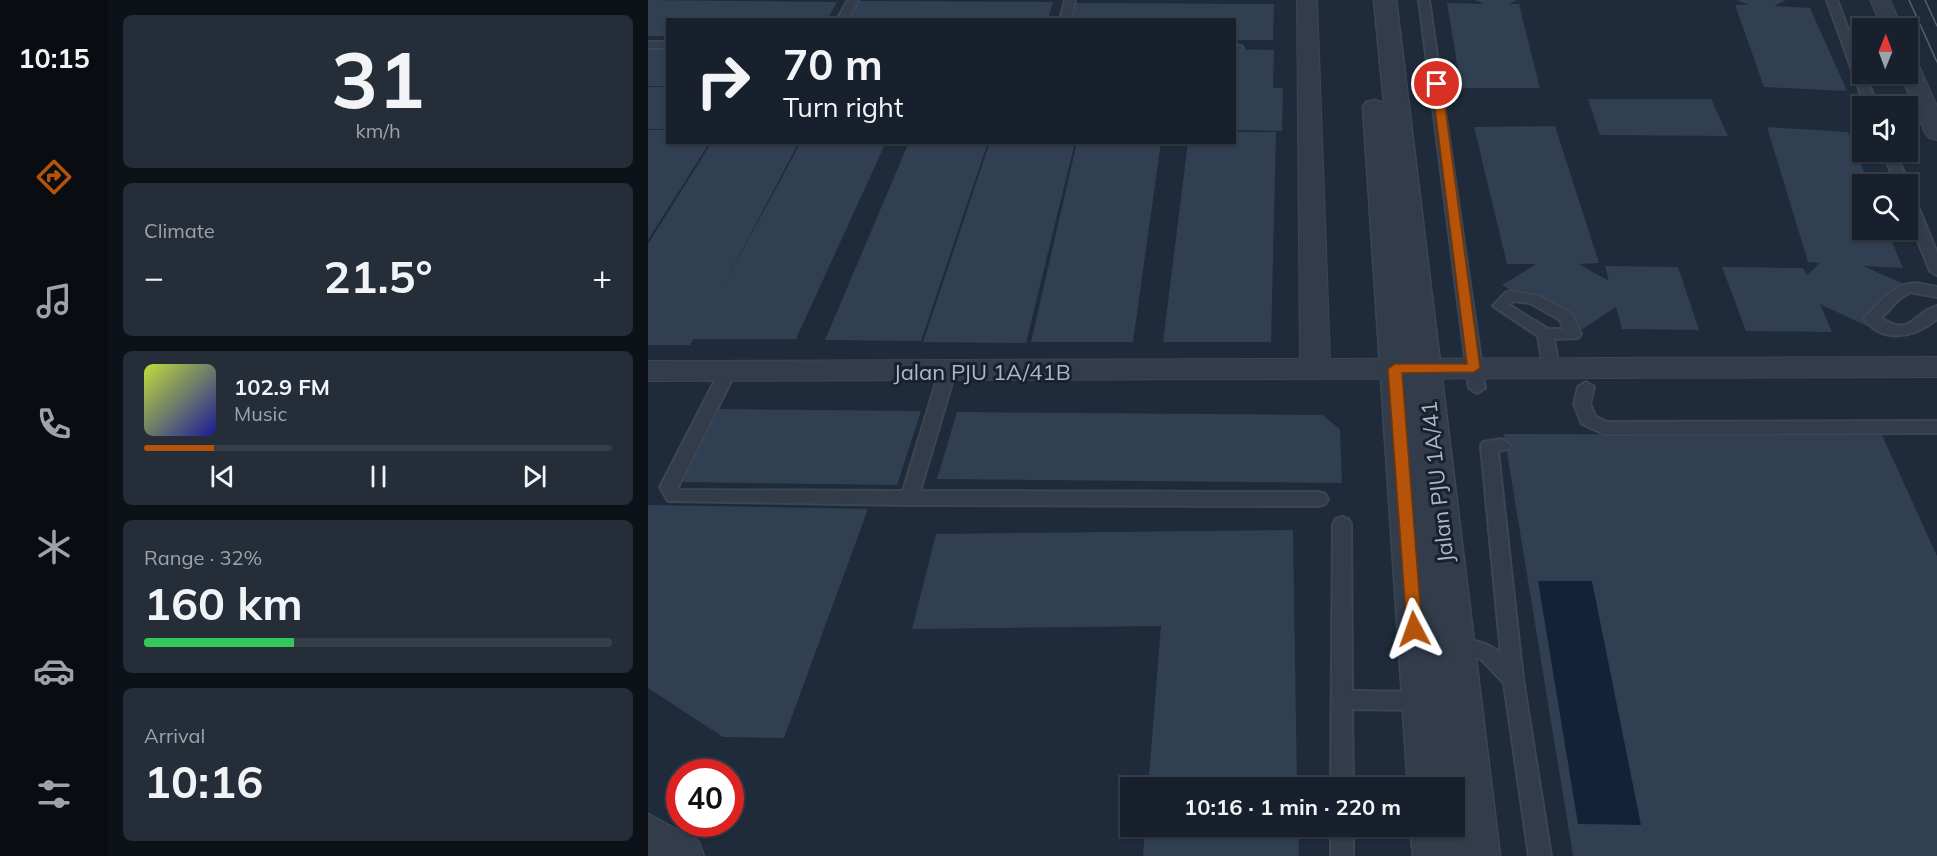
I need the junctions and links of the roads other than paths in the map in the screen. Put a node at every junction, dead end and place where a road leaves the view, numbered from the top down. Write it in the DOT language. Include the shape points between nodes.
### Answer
graph roads {
  1 [pos="853,0"];
  2 [pos="1070,0"];
  3 [pos="1306,0"];
  4 [pos="1367,0"];
  5 [pos="1385,0"];
  6 [pos="1424,0"];
  7 [pos="1832,0"];
  8 [pos="1880,0"];
  9 [pos="843,18"];
  10 [pos="1066,18"];
  11 [pos="1888,18"];
  12 [pos="648,45"];
  13 [pos="666,45"];
  14 [pos="1916,84"];
  15 [pos="1867,96"];
  16 [pos="1937,133"];
  17 [pos="1918,224"];
  18 [pos="1937,271"];
  19 [pos="1937,292"];
  20 [pos="1937,311"];
  21 [pos="1545,334"];
  22 [pos="1551,367"];
  23 [pos="1937,367"];
  24 [pos="1315,369"];
  25 [pos="648,371"];
  26 [pos="728,371"];
  27 [pos="947,373"];
  28 [pos="1411,378"];
  29 [pos="1475,378"];
  30 [pos="1586,387"];
  31 [pos="1937,387"];
  32 [pos="1937,427"];
  33 [pos="1502,446"];
  34 [pos="909,498"];
  35 [pos="1319,499"];
  36 [pos="1342,524"];
  37 [pos="1455,647"];
  38 [pos="1513,678"];
  39 [pos="1342,700"];
  40 [pos="1420,701"];
  41 [pos="1342,777"];
  42 [pos="1428,777"];
  43 [pos="648,835"];
  44 [pos="1342,837"];
  45 [pos="1433,837"];
  46 [pos="648,843"];
  47 [pos="664,856"];
  48 [pos="682,856"];
  49 [pos="1342,856"];
  50 [pos="1435,856"];
  51 [pos="1478,856"];
  52 [pos="1540,856"];
  1 -- 9 [label="lane"];
  2 -- 10 [label="lane"];
  3 -- 24 [label="street"];
  4 -- 28 [label="street, Jalan PJU 1A/41"];
  5 -- 28 [label="street, Jalan PJU 1A/41"];
  6 -- 29 [label="lane"];
  7 -- 15 [label="lane"];
  8 -- 11 [label="street"];
  12 -- 13 [label="lane"];
  14 -- 16 [label="street"];
  17 -- 18 [label="lane"];
  19 -- 20 [label="lane" via="1918,285 1905,288 1872,318 1897,333 1908,333"];
  21 -- 22 [label="lane"];
  22 -- 23 [label="street"];
  22 -- 29 [label="street"];
  24 -- 27 [label="street, Jalan PJU 1A/41B"];
  24 -- 28 [label="street, Jalan PJU 1A/41B"];
  25 -- 26 [label="street, Jalan PJU 1A/41B"];
  26 -- 27 [label="street, Jalan PJU 1A/41B"];
  26 -- 34 [label="lane" via="669,487 674,496"];
  27 -- 34 [label="lane"];
  28 -- 29 [label="street, Jalan PJU 1A/41B"];
  28 -- 37 [label="street, Jalan PJU 1A/41"];
  28 -- 40 [label="street, Jalan PJU 1A/41"];
  29 -- 30 [label="street"];
  30 -- 31 [label="street"];
  30 -- 32 [label="lane" via="1582,404 1588,420 1604,428"];
  33 -- 38 [label="lane" via="1490,446"];
  34 -- 35 [label="lane"];
  36 -- 39 [label="lane"];
  37 -- 38 [label="lane" via="1486,652"];
  37 -- 51 [label="street, Jalan PJU 1A/41"];
  38 -- 52 [label="lane"];
  39 -- 40 [label="lane"];
  39 -- 41 [label="lane"];
  40 -- 42 [label="street, Jalan PJU 1A/41"];
  43 -- 48 [label="street"];
  44 -- 49 [label="lane"];
  45 -- 50 [label="street"];
  46 -- 47 [label="street"];
}
